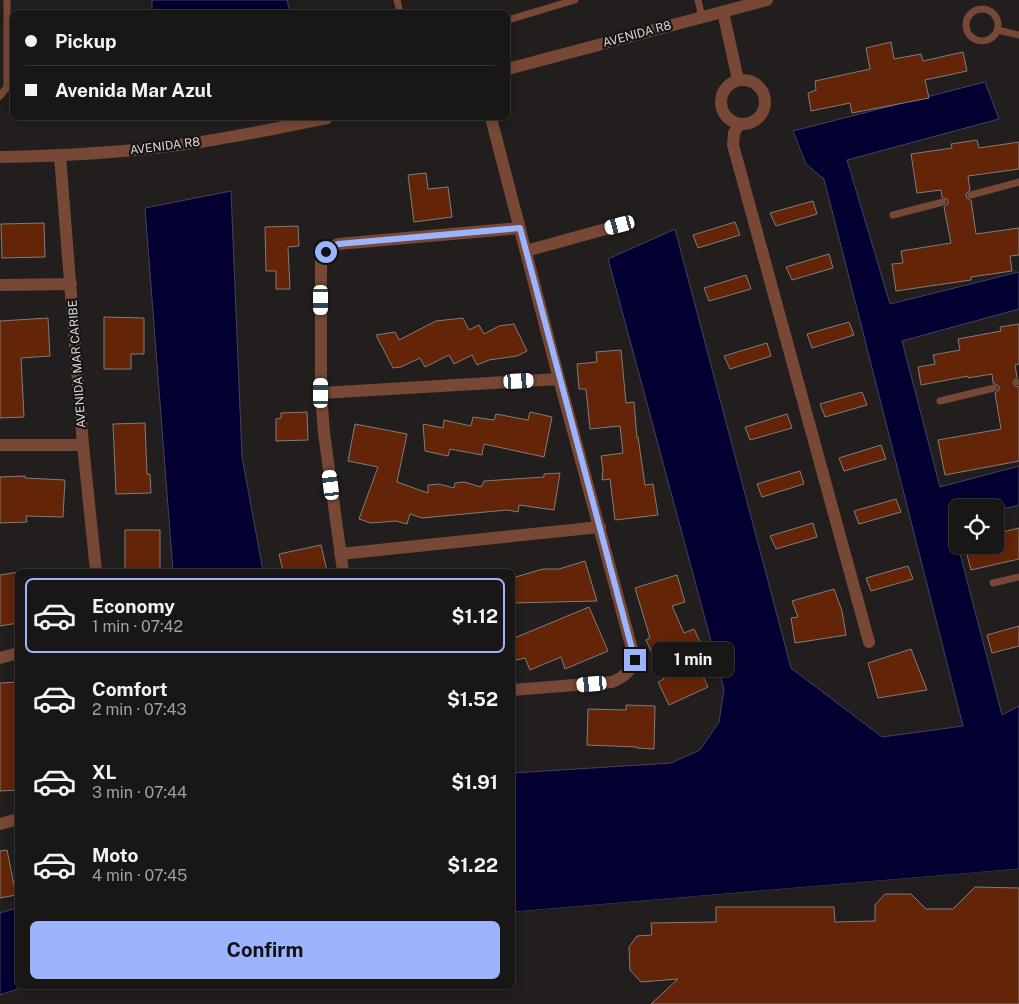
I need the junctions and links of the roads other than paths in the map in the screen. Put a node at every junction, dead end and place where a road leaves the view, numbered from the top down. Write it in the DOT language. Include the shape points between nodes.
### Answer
graph roads {
  1 [pos="7,0"];
  2 [pos="576,0"];
  3 [pos="698,0"];
  4 [pos="767,0"];
  5 [pos="975,0"];
  6 [pos="977,9"];
  7 [pos="723,12"];
  8 [pos="702,17"];
  9 [pos="510,19"];
  10 [pos="997,30"];
  11 [pos="4,36"];
  12 [pos="1019,36"];
  13 [pos="510,67"];
  14 [pos="738,80"];
  15 [pos="0,96"];
  16 [pos="318,120"];
  17 [pos="492,120"];
  18 [pos="739,124"];
  19 [pos="60,156"];
  20 [pos="0,157"];
  21 [pos="1019,182"];
  22 [pos="971,195"];
  23 [pos="943,202"];
  24 [pos="893,215"];
  25 [pos="620,225"];
  26 [pos="520,228"];
  27 [pos="526,251"];
  28 [pos="71,284"];
  29 [pos="0,285"];
  30 [pos="559,379"];
  31 [pos="994,388"];
  32 [pos="321,393"];
  33 [pos="940,401"];
  34 [pos="0,445"];
  35 [pos="83,445"];
  36 [pos="600,527"];
  37 [pos="340,554"];
  38 [pos="96,569"];
  39 [pos="343,569"];
  40 [pos="1019,576"];
  41 [pos="993,583"];
  42 [pos="869,642"];
  43 [pos="15,654"];
  44 [pos="0,658"];
  45 [pos="515,690"];
  46 [pos="15,819"];
  47 [pos="0,824"];
  1 -- 11 [label="lane"];
  2 -- 9 [label="lane"];
  3 -- 8 [label="lane"];
  4 -- 7 [label="street, AVENIDA R8"];
  5 -- 6 [label="lane"];
  6 -- 10 [label="lane" via="990,11 995,16"];
  6 -- 10 [label="lane" via="969,14 965,23 967,32 974,39 983,41"];
  7 -- 8 [label="street, AVENIDA R8"];
  7 -- 14 [label="street"];
  8 -- 13 [label="street, AVENIDA R8"];
  10 -- 12 [label="lane"];
  11 -- 15 [label="lane" via="7,87"];
  14 -- 18 [label="street" via="722,92 720,102 729,120"];
  14 -- 18 [label="street" via="750,80 760,86 765,96 765,107 760,117 750,123"];
  16 -- 19 [label="street, AVENIDA R8" via="179,145"];
  17 -- 26 [label="street"];
  18 -- 42 [label="street" via="733,146"];
  19 -- 20 [label="street, AVENIDA R8"];
  19 -- 28 [label="street, AVENIDA MAR CARIBE"];
  21 -- 22 [label="lane"];
  23 -- 24 [label="lane"];
  25 -- 27 [label="street"];
  26 -- 27 [label="street"];
  26 -- 32 [label="street" via="331,247 321,262"];
  27 -- 30 [label="street"];
  28 -- 29 [label="street"];
  28 -- 35 [label="street, AVENIDA MAR CARIBE"];
  30 -- 32 [label="street"];
  30 -- 36 [label="street"];
  31 -- 33 [label="lane"];
  32 -- 37 [label="street"];
  34 -- 35 [label="street"];
  35 -- 38 [label="street, AVENIDA MAR CARIBE"];
  36 -- 37 [label="street"];
  36 -- 45 [label="street" via="635,660 631,670 612,682"];
  37 -- 39 [label="street"];
  40 -- 41 [label="lane"];
  43 -- 44 [label="street"];
  46 -- 47 [label="street"];
}
